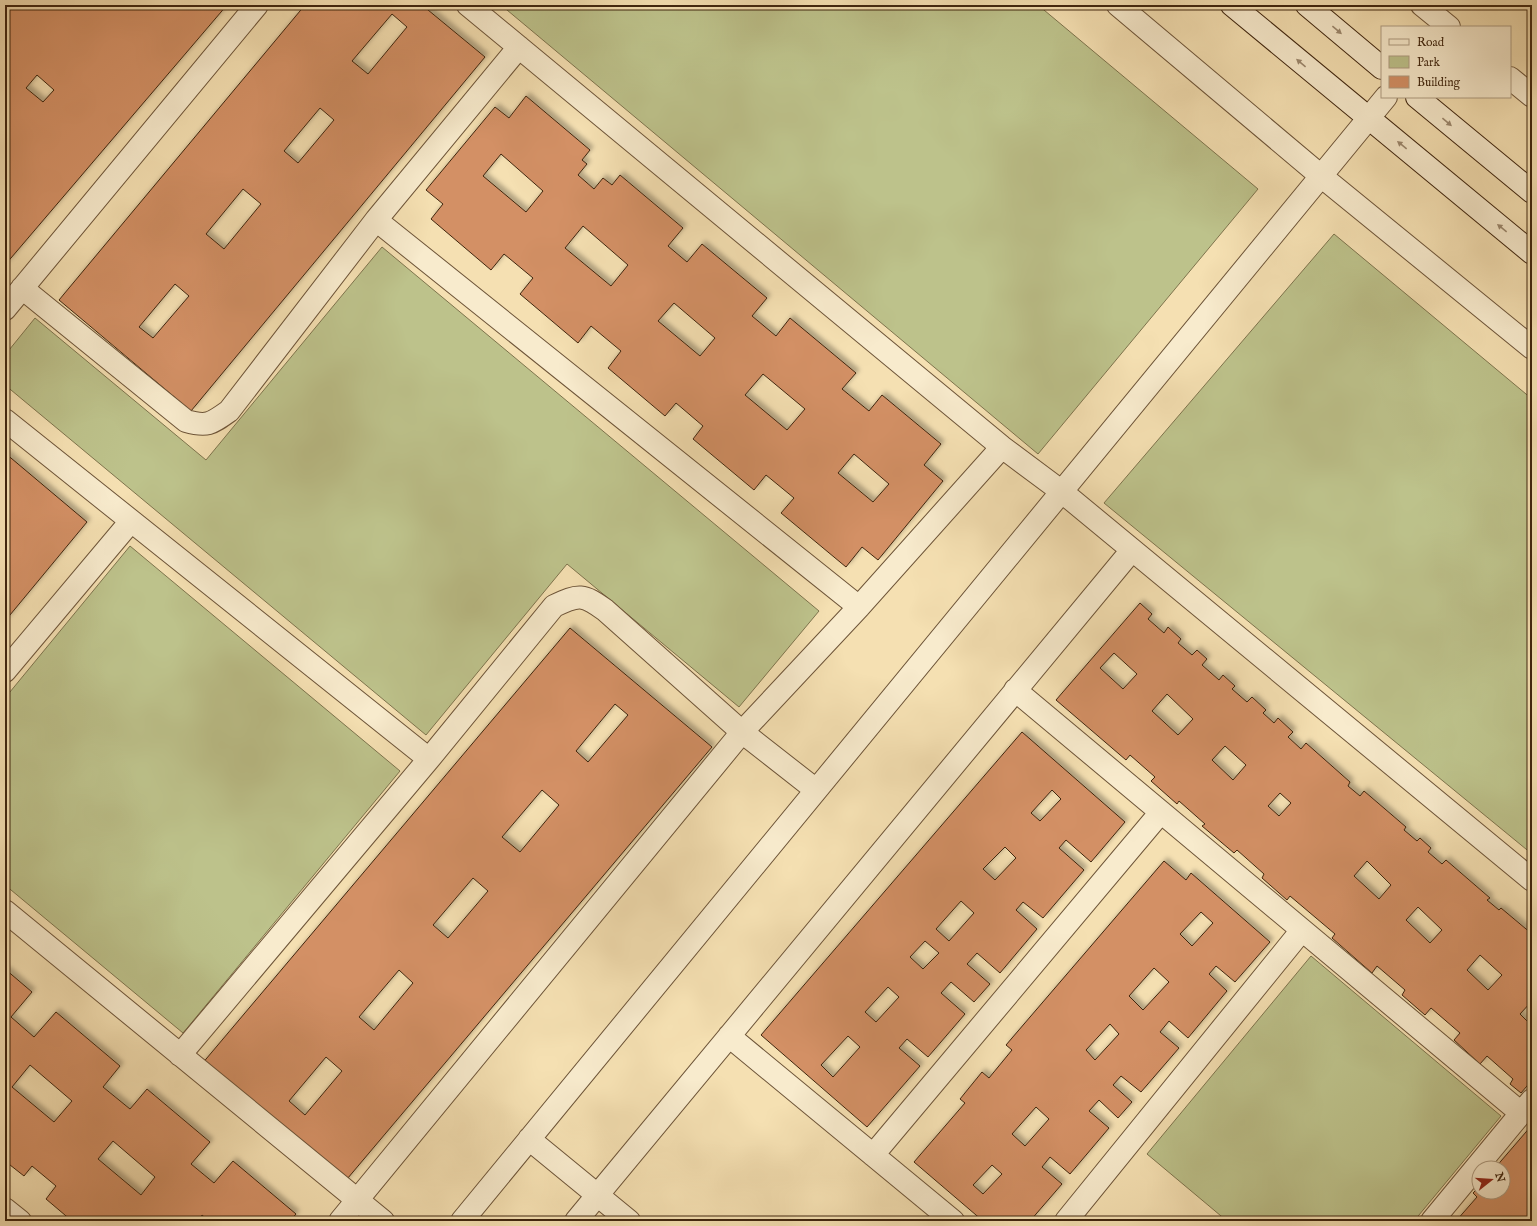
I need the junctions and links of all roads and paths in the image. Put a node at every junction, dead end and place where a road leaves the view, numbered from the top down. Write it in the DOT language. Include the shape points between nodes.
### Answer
graph roads {
  1 [pos="257,5"];
  2 [pos="468,5"];
  3 [pos="1118,5"];
  4 [pos="1232,5"];
  5 [pos="1307,5"];
  6 [pos="1422,5"];
  7 [pos="1448,26"];
  8 [pos="519,47"];
  9 [pos="1381,67"];
  10 [pos="1511,79"];
  11 [pos="1532,96"];
  12 [pos="1385,98"];
  13 [pos="1418,98"];
  14 [pos="1369,118"];
  15 [pos="1321,176"];
  16 [pos="1532,192"];
  17 [pos="376,220"];
  18 [pos="1532,253"];
  19 [pos="22,288"];
  20 [pos="5,309"];
  21 [pos="1532,348"];
  22 [pos="5,420"];
  23 [pos="1002,447"];
  24 [pos="1062,492"];
  25 [pos="132,521"];
  26 [pos="1132,550"];
  27 [pos="859,606"];
  28 [pos="5,671"];
  29 [pos="1015,690"];
  30 [pos="742,732"];
  31 [pos="429,759"];
  32 [pos="816,790"];
  33 [pos="1161,812"];
  34 [pos="1532,880"];
  35 [pos="5,911"];
  36 [pos="1302,930"];
  37 [pos="729,1036"];
  38 [pos="180,1055"];
  39 [pos="1527,1107"];
  40 [pos="529,1139"];
  41 [pos="873,1155"];
  42 [pos="597,1195"];
  43 [pos="356,1199"];
  44 [pos="5,1209"];
  45 [pos="20,1221"];
  46 [pos="340,1221"];
  47 [pos="383,1221"];
  48 [pos="462,1221"];
  49 [pos="576,1221"];
  50 [pos="629,1221"];
  51 [pos="953,1221"];
  52 [pos="1066,1221"];
  53 [pos="1432,1221"];
  1 -- 19 [label="street"];
  2 -- 8 [label="street"];
  3 -- 15 [label="street"];
  14 -- 4 [label="street, one-way"];
  5 -- 9 [label="street, one-way"];
  6 -- 7 [label="street"];
  8 -- 17 [label="street"];
  8 -- 23 [label="street"];
  10 -- 11 [label="street"];
  12 -- 14 [label="street"];
  13 -- 16 [label="street, one-way"];
  14 -- 15 [label="street"];
  18 -- 14 [label="street, one-way"];
  15 -- 21 [label="street"];
  15 -- 24 [label="street"];
  17 -- 19 [label="street" via="229,411 213,423 201,425 186,421"];
  17 -- 27 [label="street"];
  19 -- 20 [label="street"];
  22 -- 25 [label="street"];
  23 -- 24 [label="street"];
  23 -- 27 [label="street"];
  24 -- 26 [label="street"];
  24 -- 32 [label="street"];
  25 -- 28 [label="street"];
  25 -- 31 [label="street"];
  26 -- 29 [label="street"];
  26 -- 34 [label="street"];
  27 -- 30 [label="street"];
  29 -- 33 [label="street"];
  29 -- 37 [label="street"];
  30 -- 31 [label="street" via="605,610 588,598 572,597 554,606"];
  30 -- 32 [label="street"];
  30 -- 43 [label="street"];
  31 -- 38 [label="street"];
  32 -- 40 [label="street"];
  33 -- 36 [label="street"];
  33 -- 41 [label="street"];
  35 -- 38 [label="street"];
  36 -- 39 [label="street"];
  36 -- 52 [label="street"];
  37 -- 41 [label="street"];
  37 -- 42 [label="street"];
  38 -- 43 [label="street"];
  39 -- 53 [label="street"];
  40 -- 42 [label="street"];
  40 -- 48 [label="street"];
  41 -- 51 [label="street"];
  42 -- 49 [label="street"];
  42 -- 50 [label="street"];
  43 -- 46 [label="street"];
  43 -- 47 [label="street"];
  44 -- 45 [label="street"];
}
